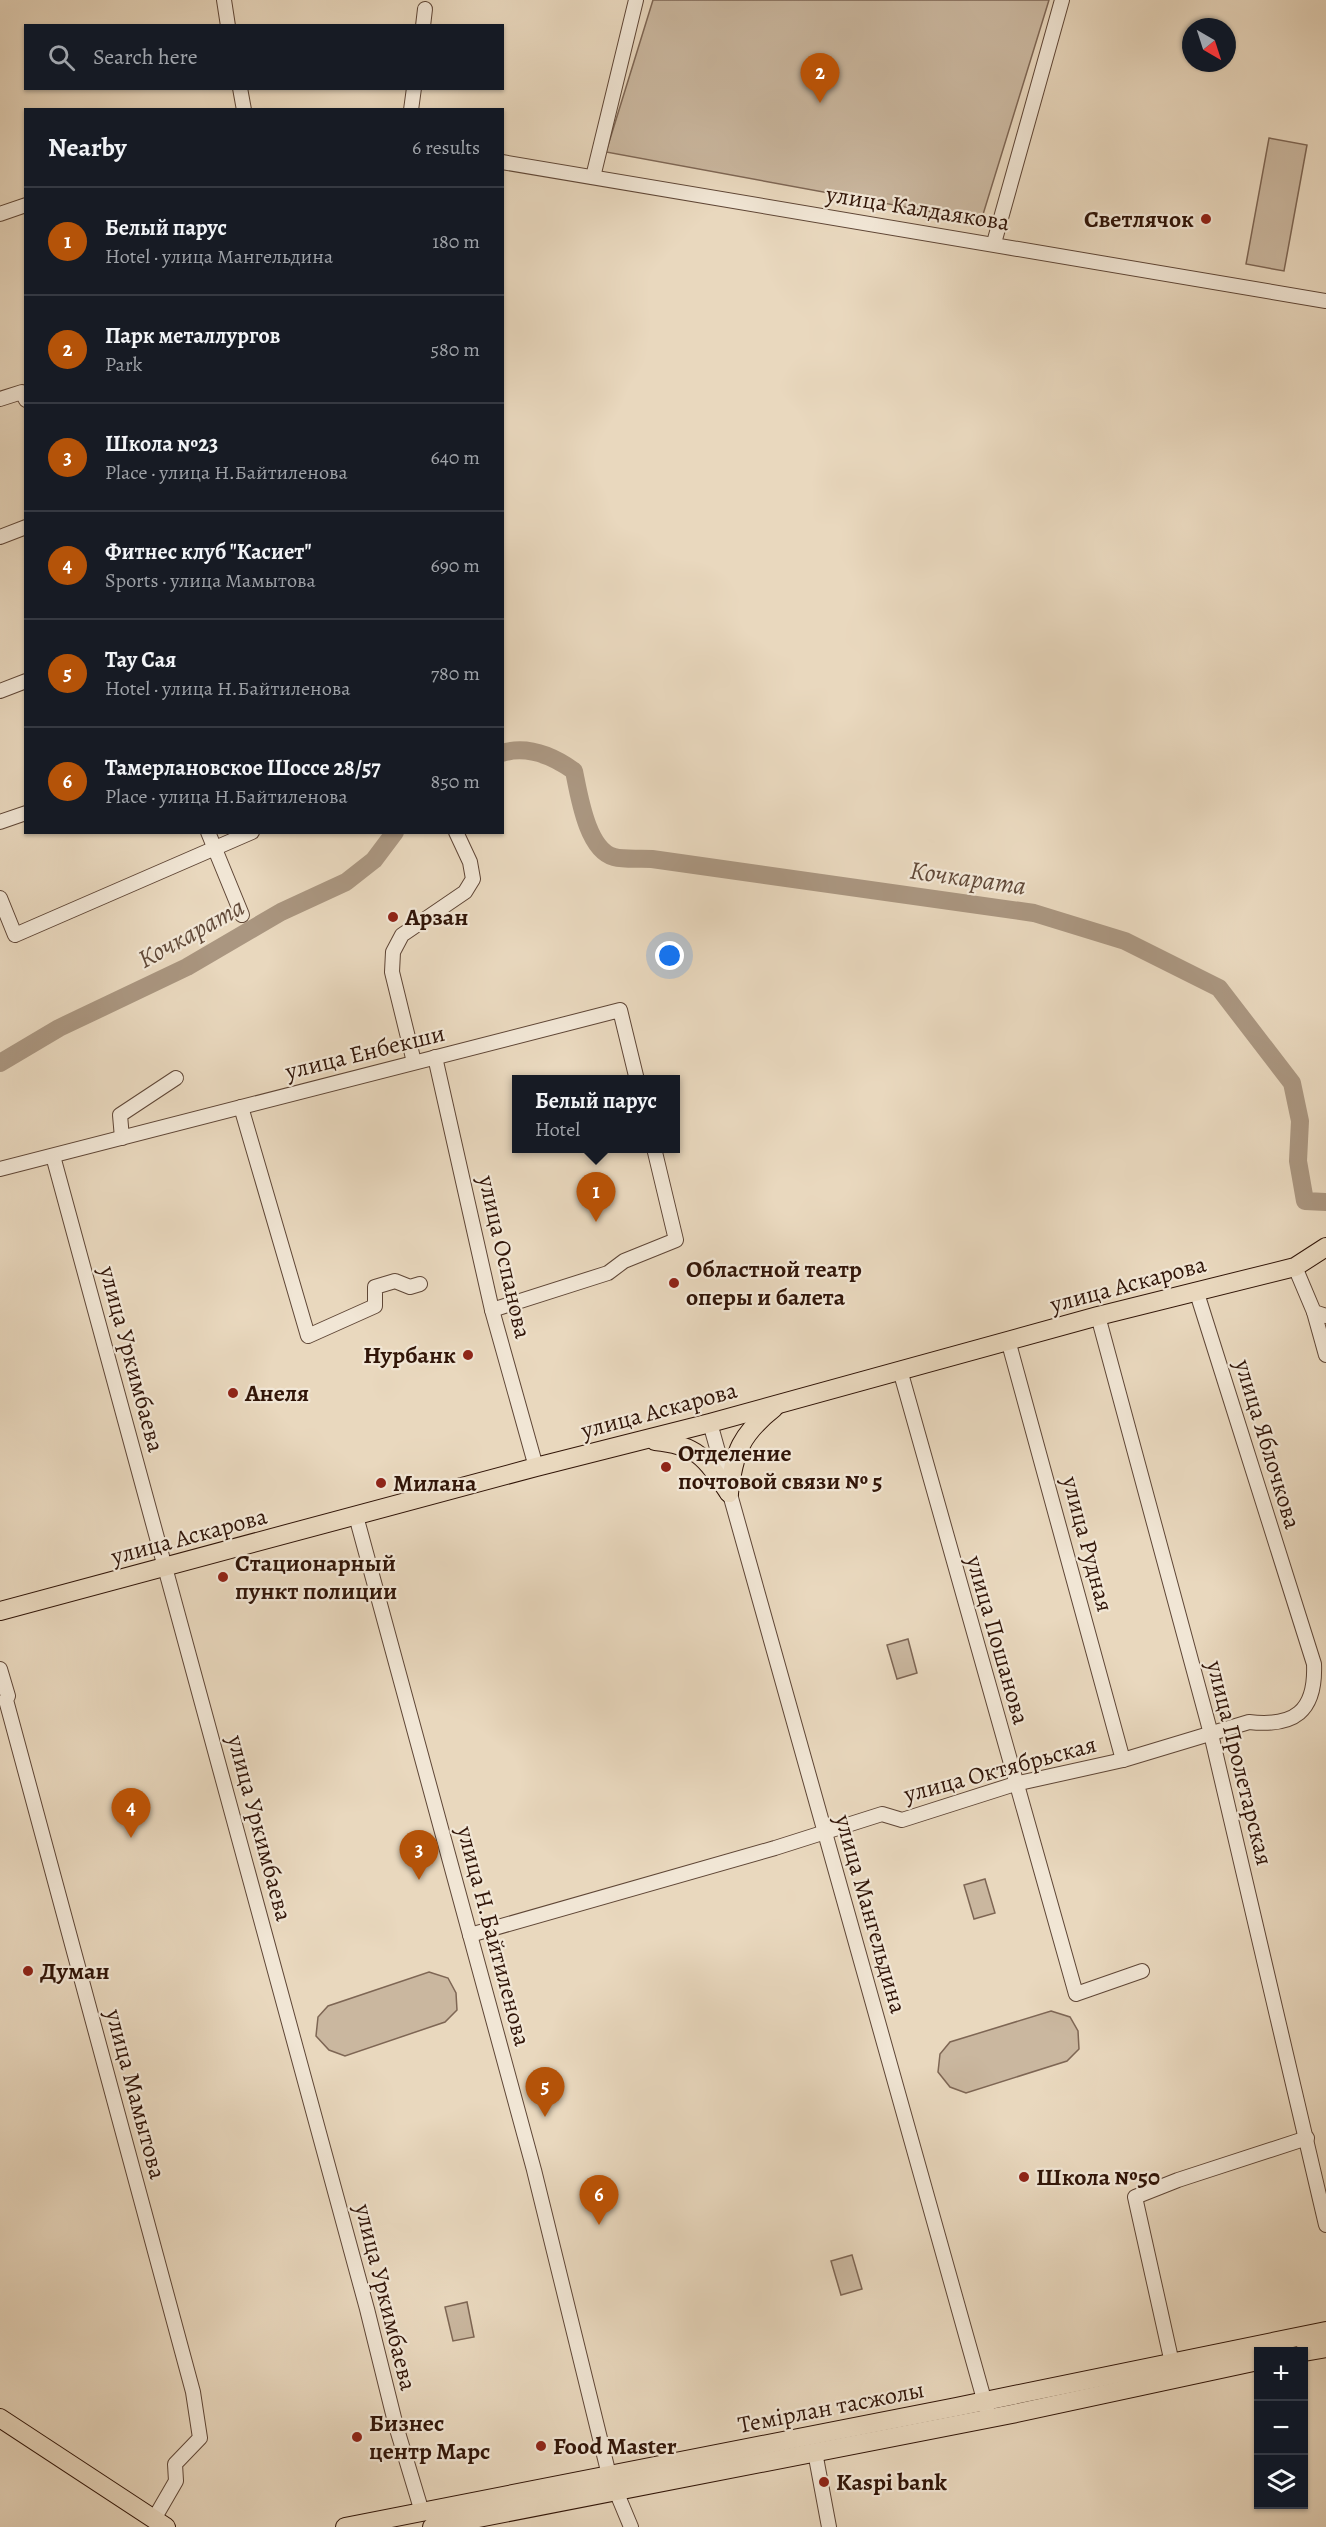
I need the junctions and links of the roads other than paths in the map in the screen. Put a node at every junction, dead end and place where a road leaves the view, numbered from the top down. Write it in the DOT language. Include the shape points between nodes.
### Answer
graph roads {
  1 [pos="224,0"];
  2 [pos="636,0"];
  3 [pos="1062,0"];
  4 [pos="425,9"];
  5 [pos="228,24"];
  6 [pos="423,24"];
  7 [pos="240,90"];
  8 [pos="414,90"];
  9 [pos="244,108"];
  10 [pos="411,108"];
  11 [pos="504,162"];
  12 [pos="593,177"];
  13 [pos="24,206"];
  14 [pos="0,214"];
  15 [pos="994,243"];
  16 [pos="1326,301"];
  17 [pos="24,396"];
  18 [pos="0,399"];
  19 [pos="24,527"];
  20 [pos="0,537"];
  21 [pos="24,682"];
  22 [pos="0,691"];
  23 [pos="24,814"];
  24 [pos="0,822"];
  25 [pos="209,834"];
  26 [pos="247,834"];
  27 [pos="457,834"];
  28 [pos="214,848"];
  29 [pos="0,898"];
  30 [pos="242,915"];
  31 [pos="435,1057"];
  32 [pos="414,1062"];
  33 [pos="636,1075"];
  34 [pos="176,1078"];
  35 [pos="241,1107"];
  36 [pos="122,1138"];
  37 [pos="655,1153"];
  38 [pos="53,1156"];
  39 [pos="0,1169"];
  40 [pos="1326,1247"];
  41 [pos="1295,1267"];
  42 [pos="420,1284"];
  43 [pos="1196,1290"];
  44 [pos="492,1310"];
  45 [pos="1320,1314"];
  46 [pos="1098,1316"];
  47 [pos="1008,1340"];
  48 [pos="1326,1354"];
  49 [pos="900,1370"];
  50 [pos="780,1403"];
  51 [pos="710,1423"];
  52 [pos="644,1440"];
  53 [pos="536,1467"];
  54 [pos="729,1493"];
  55 [pos="356,1516"];
  56 [pos="165,1567"];
  57 [pos="0,1611"];
  58 [pos="0,1669"];
  59 [pos="1299,1713"];
  60 [pos="1211,1734"];
  61 [pos="1123,1760"];
  62 [pos="1015,1785"];
  63 [pos="825,1831"];
  64 [pos="470,1935"];
  65 [pos="1142,1971"];
  66 [pos="1307,2138"];
  67 [pos="1326,2225"];
  68 [pos="1326,2331"];
  69 [pos="1326,2348"];
  70 [pos="1308,2351"];
  71 [pos="1254,2362"];
  72 [pos="1172,2363"];
  73 [pos="987,2409"];
  74 [pos="0,2418"];
  75 [pos="815,2452"];
  76 [pos="612,2483"];
  77 [pos="160,2523"];
  78 [pos="432,2523"];
  79 [pos="345,2527"];
  80 [pos="631,2527"];
  81 [pos="830,2527"];
  1 -- 5 [label="street"];
  2 -- 12 [label="street"];
  3 -- 15 [label="street"];
  4 -- 6 [label="street"];
  7 -- 9 [label="street"];
  8 -- 10 [label="street"];
  11 -- 12 [label="street, улица Калдаякова"];
  12 -- 15 [label="street, улица Калдаякова"];
  13 -- 14 [label="street"];
  15 -- 16 [label="street, улица Калдаякова"];
  17 -- 18 [label="street"];
  19 -- 20 [label="street"];
  21 -- 22 [label="street"];
  23 -- 24 [label="street"];
  25 -- 28 [label="street"];
  26 -- 28 [label="street"];
  27 -- 32 [label="street" via="473,879 465,892 402,935 393,952 392,972"];
  28 -- 29 [label="street" via="15,935"];
  28 -- 30 [label="street"];
  31 -- 32 [label="street, улица Енбекши"];
  31 -- 33 [label="street, улица Енбекши" via="620,1010"];
  31 -- 44 [label="street, улица Оспанова"];
  32 -- 35 [label="street, улица Енбекши"];
  34 -- 36 [label="street" via="120,1115"];
  35 -- 36 [label="street, улица Енбекши"];
  35 -- 42 [label="street" via="308,1336 375,1306 375,1287 395,1281 410,1287"];
  36 -- 38 [label="street, улица Енбекши"];
  37 -- 44 [label="street" via="676,1240 624,1261 608,1273"];
  38 -- 39 [label="street, улица Енбекши"];
  38 -- 56 [label="street, улица Уркимбаева"];
  40 -- 41 [label="main road, улица Аскарова"];
  41 -- 43 [label="main road, улица Аскарова"];
  41 -- 45 [label="street"];
  43 -- 46 [label="main road, улица Аскарова"];
  43 -- 59 [label="street, улица Яблочкова" via="1314,1664 1314,1682"];
  44 -- 53 [label="street, улица Оспанова"];
  45 -- 48 [label="street"];
  46 -- 47 [label="main road, улица Аскарова"];
  46 -- 60 [label="street, улица Пролетарская"];
  47 -- 49 [label="main road, улица Аскарова"];
  47 -- 61 [label="street, улица Рудная"];
  49 -- 50 [label="main road, улица Аскарова"];
  49 -- 62 [label="street, улица Пошанова"];
  50 -- 51 [label="main road, улица Аскарова"];
  50 -- 54 [label="main road" via="758,1421 739,1446"];
  51 -- 52 [label="main road, улица Аскарова"];
  51 -- 54 [label="street, улица Мангельдина"];
  52 -- 53 [label="main road, улица Аскарова"];
  52 -- 54 [label="main road" via="683,1445 699,1454"];
  53 -- 55 [label="main road, улица Аскарова"];
  54 -- 63 [label="street, улица Мангельдина"];
  55 -- 56 [label="main road, улица Аскарова"];
  55 -- 64 [label="street, улица Н.Байтиленова"];
  56 -- 57 [label="main road, улица Аскарова"];
  56 -- 78 [label="street, улица Уркимбаева" via="396,2426"];
  58 -- 77 [label="street, улица Мамытова" via="193,2392 200,2438 175,2464 176,2481"];
  59 -- 60 [label="street, улица Октябрьская" via="1286,1722 1249,1722"];
  60 -- 61 [label="street, улица Октябрьская"];
  60 -- 66 [label="street, улица Пролетарская"];
  61 -- 62 [label="street, улица Октябрьская"];
  62 -- 63 [label="street, улица Октябрьская" via="902,1820 882,1814"];
  62 -- 65 [label="street, улица Пошанова" via="1076,1994"];
  63 -- 64 [label="street, улица Октябрьская"];
  63 -- 73 [label="street, улица Мангельдина"];
  64 -- 76 [label="street, улица Н.Байтиленова" via="534,2170"];
  66 -- 67 [label="street, улица Пролетарская"];
  66 -- 72 [label="street" via="1135,2197"];
  68 -- 72 [label="main road, Темірлан тасжолы"];
  69 -- 70 [label="main road"];
  71 -- 73 [label="main road, Темірлан тасжолы"];
  72 -- 73 [label="main road, Темірлан тасжолы"];
  73 -- 75 [label="main road, Темірлан тасжолы"];
  73 -- 76 [label="main road, Темірлан тасжолы"];
  74 -- 77 [label="main road"];
  75 -- 76 [label="main road, Темірлан тасжолы"];
  75 -- 81 [label="street"];
  76 -- 78 [label="main road, Темірлан тасжолы"];
  76 -- 80 [label="street, улица Н.Байтиленова"];
  78 -- 79 [label="main road, Темірлан тасжолы"];
}
